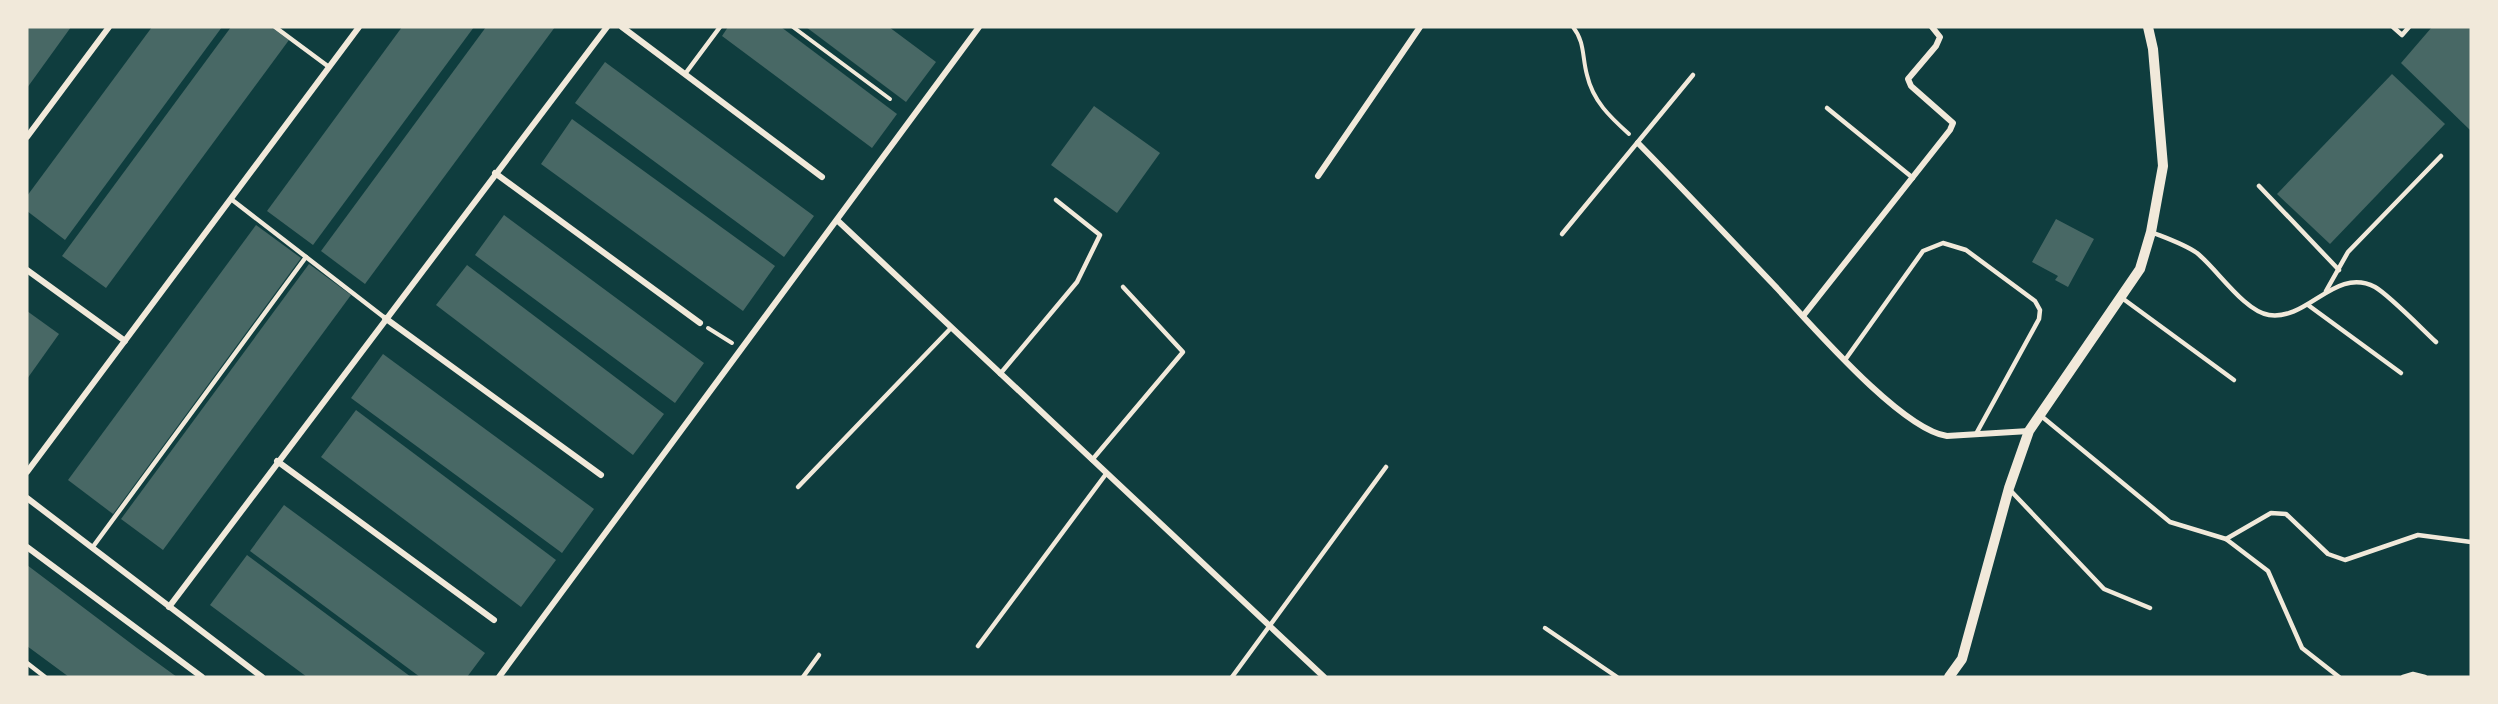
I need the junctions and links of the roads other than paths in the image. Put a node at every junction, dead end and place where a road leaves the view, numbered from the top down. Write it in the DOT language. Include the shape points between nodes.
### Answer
graph roads {
  1 [pos="110,27"];
  2 [pos="275,27"];
  3 [pos="359,27"];
  4 [pos="607,27"];
  5 [pos="622,27"];
  6 [pos="720,27"];
  7 [pos="979,27"];
  8 [pos="1420,27"];
  9 [pos="1932,27"];
  10 [pos="2148,27"];
  11 [pos="2393,27"];
  12 [pos="2409,27"];
  13 [pos="329,67"];
  14 [pos="685,74"];
  15 [pos="1693,75"];
  16 [pos="1827,108"];
  17 [pos="27,137"];
  18 [pos="1638,143"];
  19 [pos="2441,156"];
  20 [pos="495,173"];
  21 [pos="1318,176"];
  22 [pos="822,177"];
  23 [pos="1913,178"];
  24 [pos="2259,186"];
  25 [pos="231,199"];
  26 [pos="1056,200"];
  27 [pos="837,220"];
  28 [pos="2151,232"];
  29 [pos="1562,234"];
  30 [pos="306,257"];
  31 [pos="27,270"];
  32 [pos="2339,270"];
  33 [pos="1123,287"];
  34 [pos="2326,291"];
  35 [pos="2122,297"];
  36 [pos="2308,305"];
  37 [pos="1803,316"];
  38 [pos="385,318"];
  39 [pos="700,323"];
  40 [pos="951,328"];
  41 [pos="125,341"];
  42 [pos="2436,342"];
  43 [pos="1845,360"];
  44 [pos="2401,373"];
  45 [pos="1000,374"];
  46 [pos="2234,380"];
  47 [pos="2040,415"];
  48 [pos="2029,431"];
  49 [pos="1976,434"];
  50 [pos="1092,460"];
  51 [pos="277,461"];
  52 [pos="1386,467"];
  53 [pos="27,472"];
  54 [pos="1106,474"];
  55 [pos="601,475"];
  56 [pos="798,487"];
  57 [pos="2009,488"];
  58 [pos="27,498"];
  59 [pos="2226,539"];
  60 [pos="2471,542"];
  61 [pos="27,547"];
  62 [pos="92,548"];
  63 [pos="169,607"];
  64 [pos="2150,608"];
  65 [pos="494,620"];
  66 [pos="1267,626"];
  67 [pos="1545,628"];
  68 [pos="978,646"];
  69 [pos="819,655"];
  70 [pos="27,663"];
  71 [pos="45,677"];
  72 [pos="202,677"];
  73 [pos="262,677"];
  74 [pos="499,677"];
  75 [pos="803,677"];
  76 [pos="1232,677"];
  77 [pos="1324,677"];
  78 [pos="1617,677"];
  79 [pos="1949,677"];
  80 [pos="2339,677"];
  81 [pos="2403,677"];
  82 [pos="2425,677"];
  1 -- 17 [label="street"];
  2 -- 13 [label="lane"];
  3 -- 13 [label="street"];
  4 -- 20 [label="street"];
  5 -- 14 [label="street"];
  6 -- 14 [label="lane"];
  7 -- 27 [label="street"];
  8 -- 21 [label="street"];
  9 -- 23 [label="street" via="1940,37 1936,46 1908,79 1953,123"];
  10 -- 28 [label="street" via="2163,166"];
  11 -- 12 [label="lane" via="2402,35"];
  13 -- 25 [label="street"];
  14 -- 22 [label="street"];
  15 -- 18 [label="lane"];
  16 -- 23 [label="lane"];
  18 -- 29 [label="lane"];
  18 -- 37 [label="street"];
  19 -- 32 [label="lane" via="2348,252"];
  20 -- 38 [label="street"];
  20 -- 39 [label="street"];
  23 -- 37 [label="street"];
  24 -- 32 [label="lane"];
  25 -- 30 [label="lane"];
  25 -- 41 [label="street"];
  26 -- 45 [label="lane" via="1100,235 1077,282"];
  27 -- 40 [label="street"];
  27 -- 74 [label="street"];
  28 -- 35 [label="street" via="2140,269"];
  28 -- 36 [label="lane" via="2196,253 2252,307 2268,315 2289,315"];
  30 -- 38 [label="lane"];
  30 -- 62 [label="lane"];
  31 -- 41 [label="street"];
  32 -- 34 [label="lane"];
  33 -- 50 [label="lane" via="1183,352"];
  34 -- 36 [label="lane"];
  34 -- 42 [label="lane" via="2356,282 2375,287"];
  35 -- 46 [label="lane"];
  35 -- 47 [label="street"];
  36 -- 44 [label="lane"];
  37 -- 43 [label="street"];
  38 -- 51 [label="street"];
  38 -- 55 [label="street"];
  40 -- 45 [label="street"];
  40 -- 56 [label="lane"];
  41 -- 53 [label="street"];
  43 -- 49 [label="street" via="1882,396 1935,434"];
  43 -- 49 [label="lane" via="1923,251 1943,243 1966,250 2035,301 2040,310 2039,319"];
  45 -- 50 [label="street"];
  47 -- 48 [label="street"];
  47 -- 59 [label="lane" via="2170,522"];
  48 -- 49 [label="street"];
  48 -- 57 [label="street"];
  50 -- 54 [label="street"];
  51 -- 63 [label="street"];
  51 -- 65 [label="street"];
  52 -- 66 [label="lane"];
  54 -- 66 [label="street"];
  54 -- 68 [label="lane"];
  57 -- 64 [label="lane" via="2103,589"];
  57 -- 79 [label="street" via="1962,658"];
  58 -- 62 [label="street"];
  59 -- 60 [label="lane" via="2271,513 2286,514 2328,554 2345,560 2418,535"];
  59 -- 80 [label="lane" via="2268,571 2302,648"];
  61 -- 72 [label="street"];
  62 -- 63 [label="street"];
  63 -- 73 [label="street"];
  66 -- 76 [label="lane"];
  66 -- 77 [label="street"];
  67 -- 78 [label="lane"];
  69 -- 75 [label="lane"];
  70 -- 71 [label="lane"];
  81 -- 82 [label="lane"];
}
